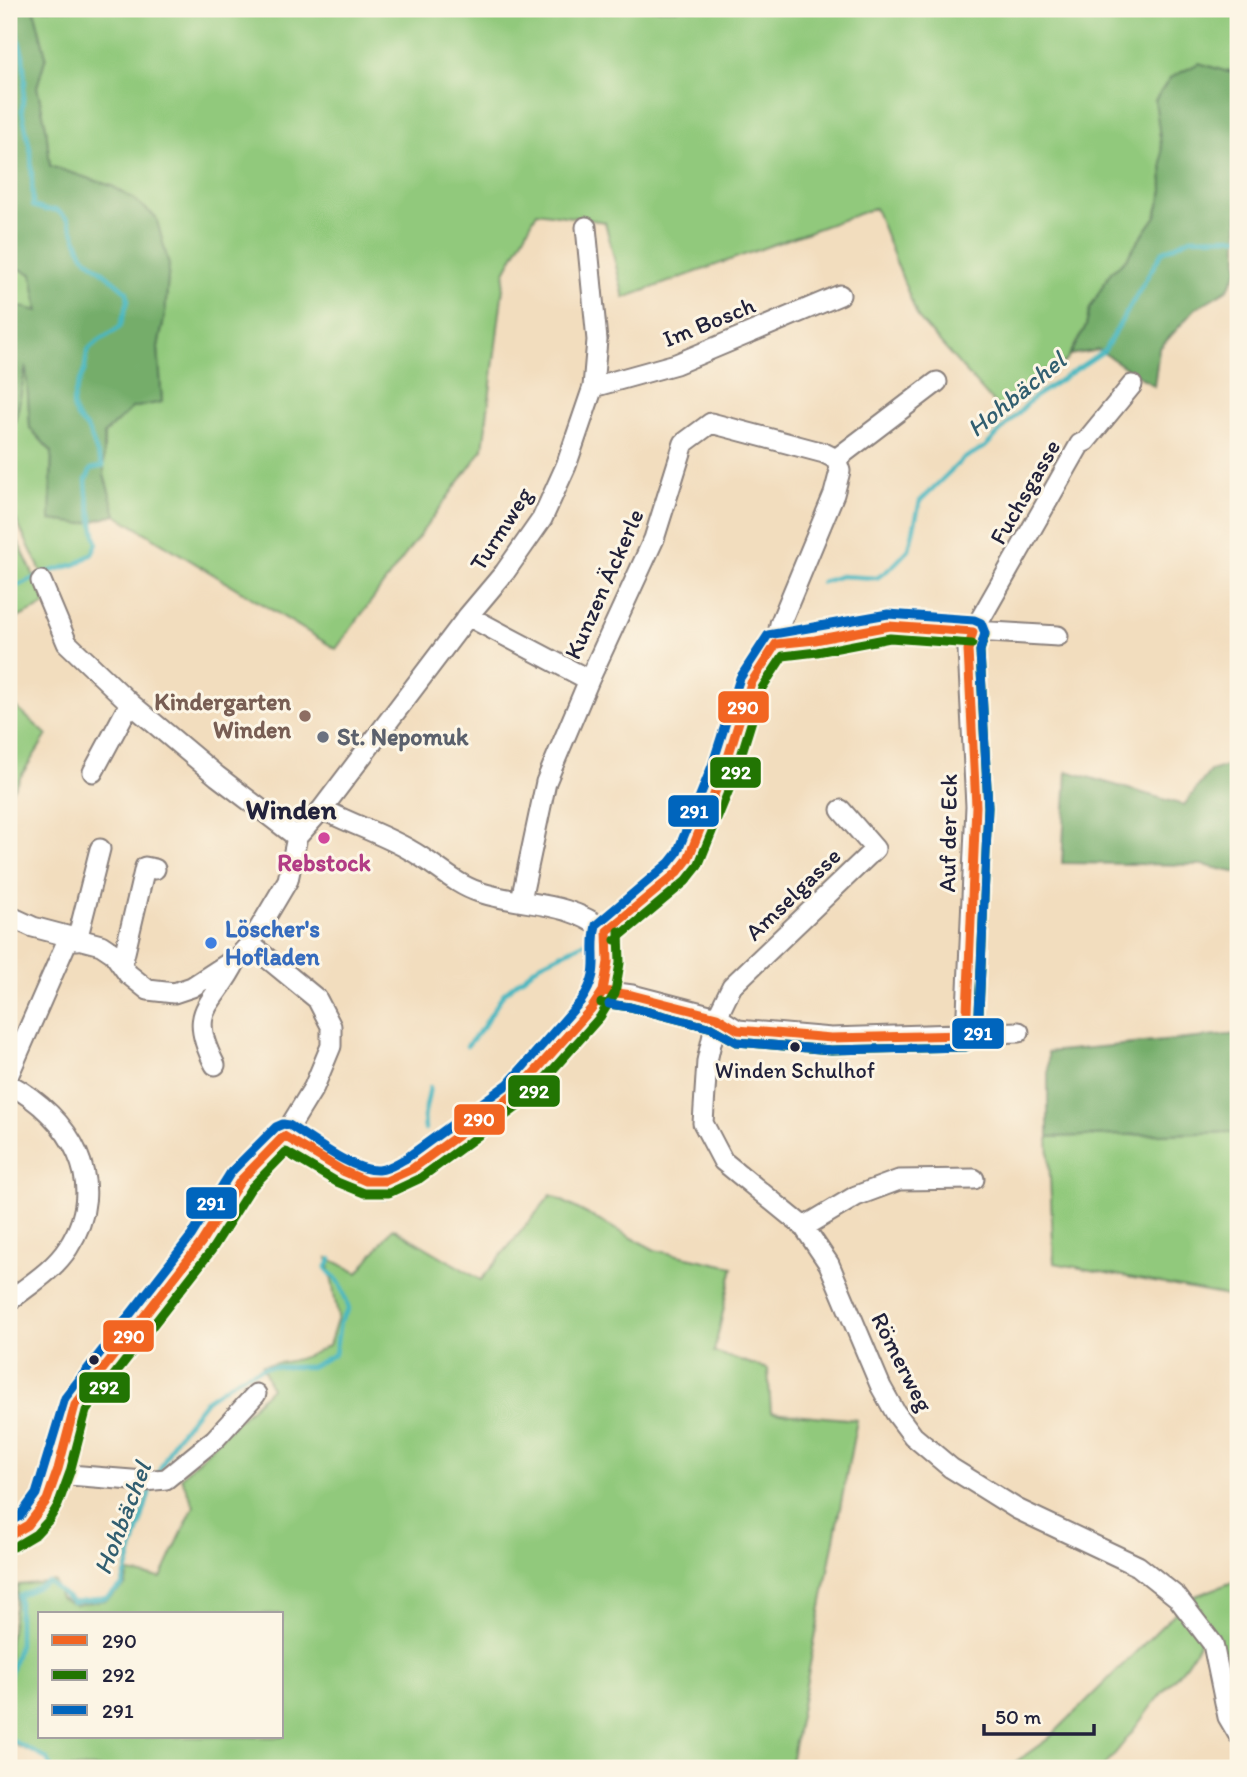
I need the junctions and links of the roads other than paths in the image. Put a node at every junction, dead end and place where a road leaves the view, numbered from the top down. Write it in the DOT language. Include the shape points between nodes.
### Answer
graph roads {
  1 [pos="586,227"];
  2 [pos="840,295"];
  3 [pos="937,382"];
  4 [pos="1132,385"];
  5 [pos="593,387"];
  6 [pos="836,459"];
  7 [pos="41,581"];
  8 [pos="468,616"];
  9 [pos="973,632"];
  10 [pos="1058,636"];
  11 [pos="776,644"];
  12 [pos="589,680"];
  13 [pos="130,704"];
  14 [pos="93,772"];
  15 [pos="322,809"];
  16 [pos="841,810"];
  17 [pos="297,837"];
  18 [pos="100,849"];
  19 [pos="155,869"];
  20 [pos="520,901"];
  21 [pos="9,916"];
  22 [pos="607,931"];
  23 [pos="73,938"];
  24 [pos="244,951"];
  25 [pos="122,965"];
  26 [pos="603,991"];
  27 [pos="717,1017"];
  28 [pos="1019,1032"];
  29 [pos="966,1035"];
  30 [pos="215,1065"];
  31 [pos="9,1074"];
  32 [pos="9,1084"];
  33 [pos="284,1136"];
  34 [pos="974,1179"];
  35 [pos="804,1227"];
  36 [pos="9,1301"];
  37 [pos="256,1394"];
  38 [pos="57,1474"];
  39 [pos="9,1536"];
  40 [pos="1238,1734"];
  1 -- 5 [label="street, Turmweg" via="597,340"];
  2 -- 5 [label="street, Im Bosch" via="676,364"];
  3 -- 6 [label="street"];
  4 -- 9 [label="street, Fuchsgasse" via="1080,444"];
  5 -- 8 [label="street, Turmweg" via="542,519"];
  6 -- 11 [label="street" via="840,471 834,494"];
  6 -- 12 [label="street, Kunzen Äckerle" via="711,423 684,443 654,539"];
  7 -- 13 [label="street" via="67,643"];
  8 -- 12 [label="street"];
  8 -- 15 [label="street, Turmweg"];
  9 -- 10 [label="street"];
  9 -- 11 [label="street" via="889,626"];
  9 -- 29 [label="street, Auf der Eck" via="968,650 976,806"];
  11 -- 22 [label="street" via="751,683 724,770 688,859"];
  12 -- 20 [label="street, Kunzen Äckerle" via="546,782"];
  13 -- 14 [label="street"];
  13 -- 17 [label="street"];
  15 -- 17 [label="street, Turmweg"];
  15 -- 20 [label="street" via="408,849 477,892"];
  16 -- 27 [label="street, Amselgasse" via="875,849 732,986"];
  17 -- 24 [label="street" via="288,880"];
  18 -- 23 [label="street"];
  19 -- 25 [label="street" via="145,867"];
  20 -- 22 [label="street" via="553,905 587,917"];
  21 -- 23 [label="street"];
  22 -- 26 [label="street"];
  23 -- 25 [label="street" via="101,945"];
  23 -- 31 [label="street"];
  24 -- 25 [label="street" via="192,987 174,993 148,990"];
  24 -- 30 [label="street" via="202,1020 207,1050"];
  24 -- 33 [label="street" via="317,999 331,1026 331,1046 323,1066"];
  26 -- 27 [label="street"];
  26 -- 33 [label="street" via="516,1093 393,1180 374,1183 354,1177"];
  27 -- 29 [label="street" via="738,1030 831,1038"];
  27 -- 35 [label="street, Römerweg" via="707,1061 703,1123 723,1161"];
  28 -- 29 [label="street"];
  32 -- 36 [label="street" via="41,1105 71,1138 85,1195 69,1246"];
  33 -- 38 [label="street" via="241,1180 201,1243 75,1405"];
  34 -- 35 [label="street" via="899,1180 856,1196"];
  35 -- 40 [label="street, Römerweg" via="829,1264 881,1387 913,1436 951,1468 1007,1503 1138,1566 1177,1597 1213,1644 1228,1717"];
  37 -- 38 [label="street" via="215,1438 166,1479"];
  38 -- 39 [label="street" via="45,1503 27,1525"];
}
